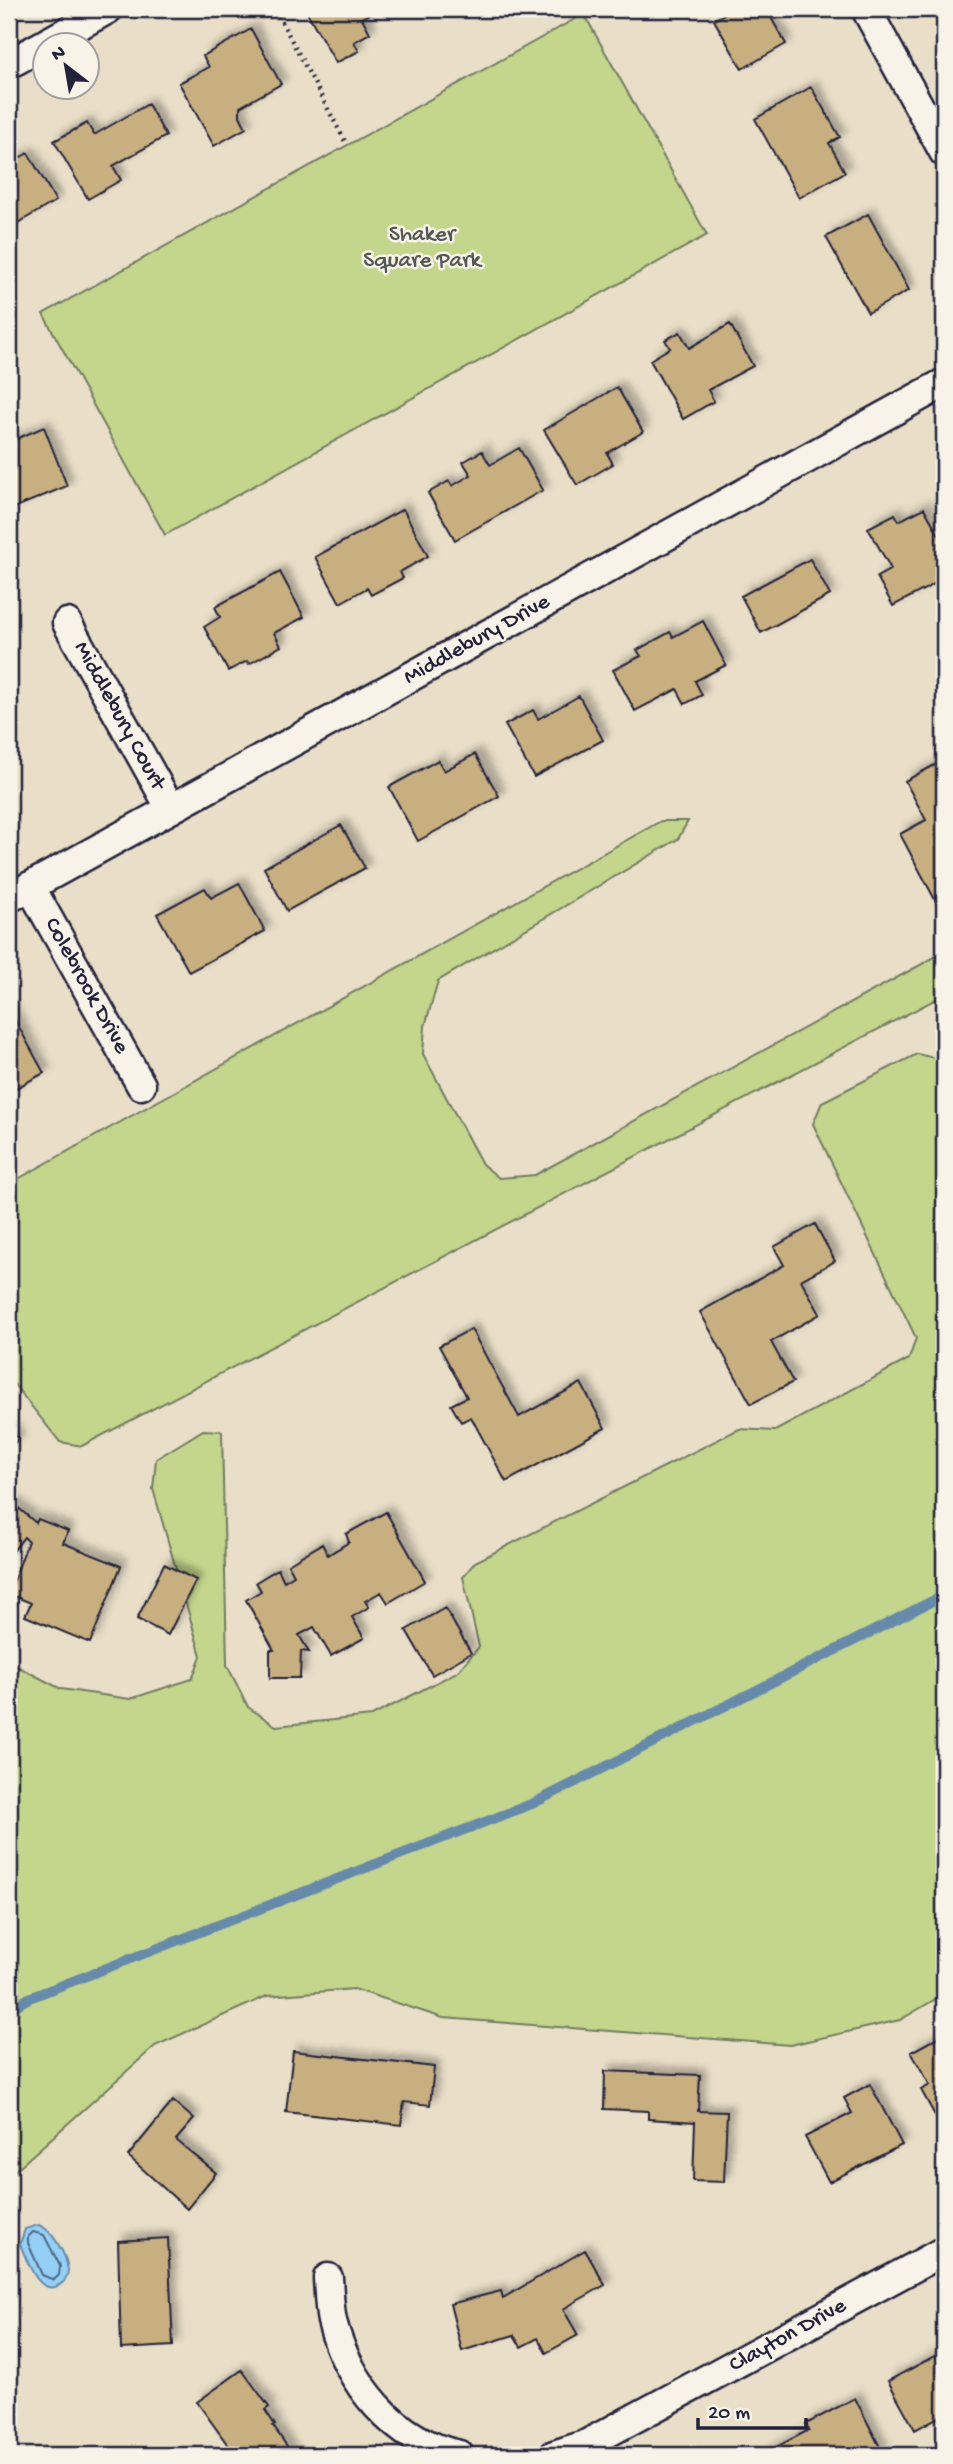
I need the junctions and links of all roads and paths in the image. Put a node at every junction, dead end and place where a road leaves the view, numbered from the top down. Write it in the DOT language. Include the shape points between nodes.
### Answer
graph roads {
  1 [pos="108,9"];
  2 [pos="275,9"];
  3 [pos="866,9"];
  4 [pos="9,64"];
  5 [pos="347,145"];
  6 [pos="944,152"];
  7 [pos="944,383"];
  8 [pos="67,622"];
  9 [pos="170,809"];
  10 [pos="19,892"];
  11 [pos="141,1085"];
  12 [pos="944,2250"];
  13 [pos="328,2278"];
  14 [pos="459,2455"];
  15 [pos="554,2455"];
  1 -- 4 [label="street"];
  2 -- 5 [label="path"];
  3 -- 6 [label="street"];
  7 -- 9 [label="street, Middlebury Drive"];
  8 -- 9 [label="street, Middlebury Court"];
  9 -- 10 [label="street, Middlebury Drive"];
  10 -- 11 [label="street, Colebrook Drive"];
  12 -- 15 [label="street, Clayton Drive" via="585,2445"];
  13 -- 14 [label="street" via="332,2320 365,2394 412,2434"];
}
